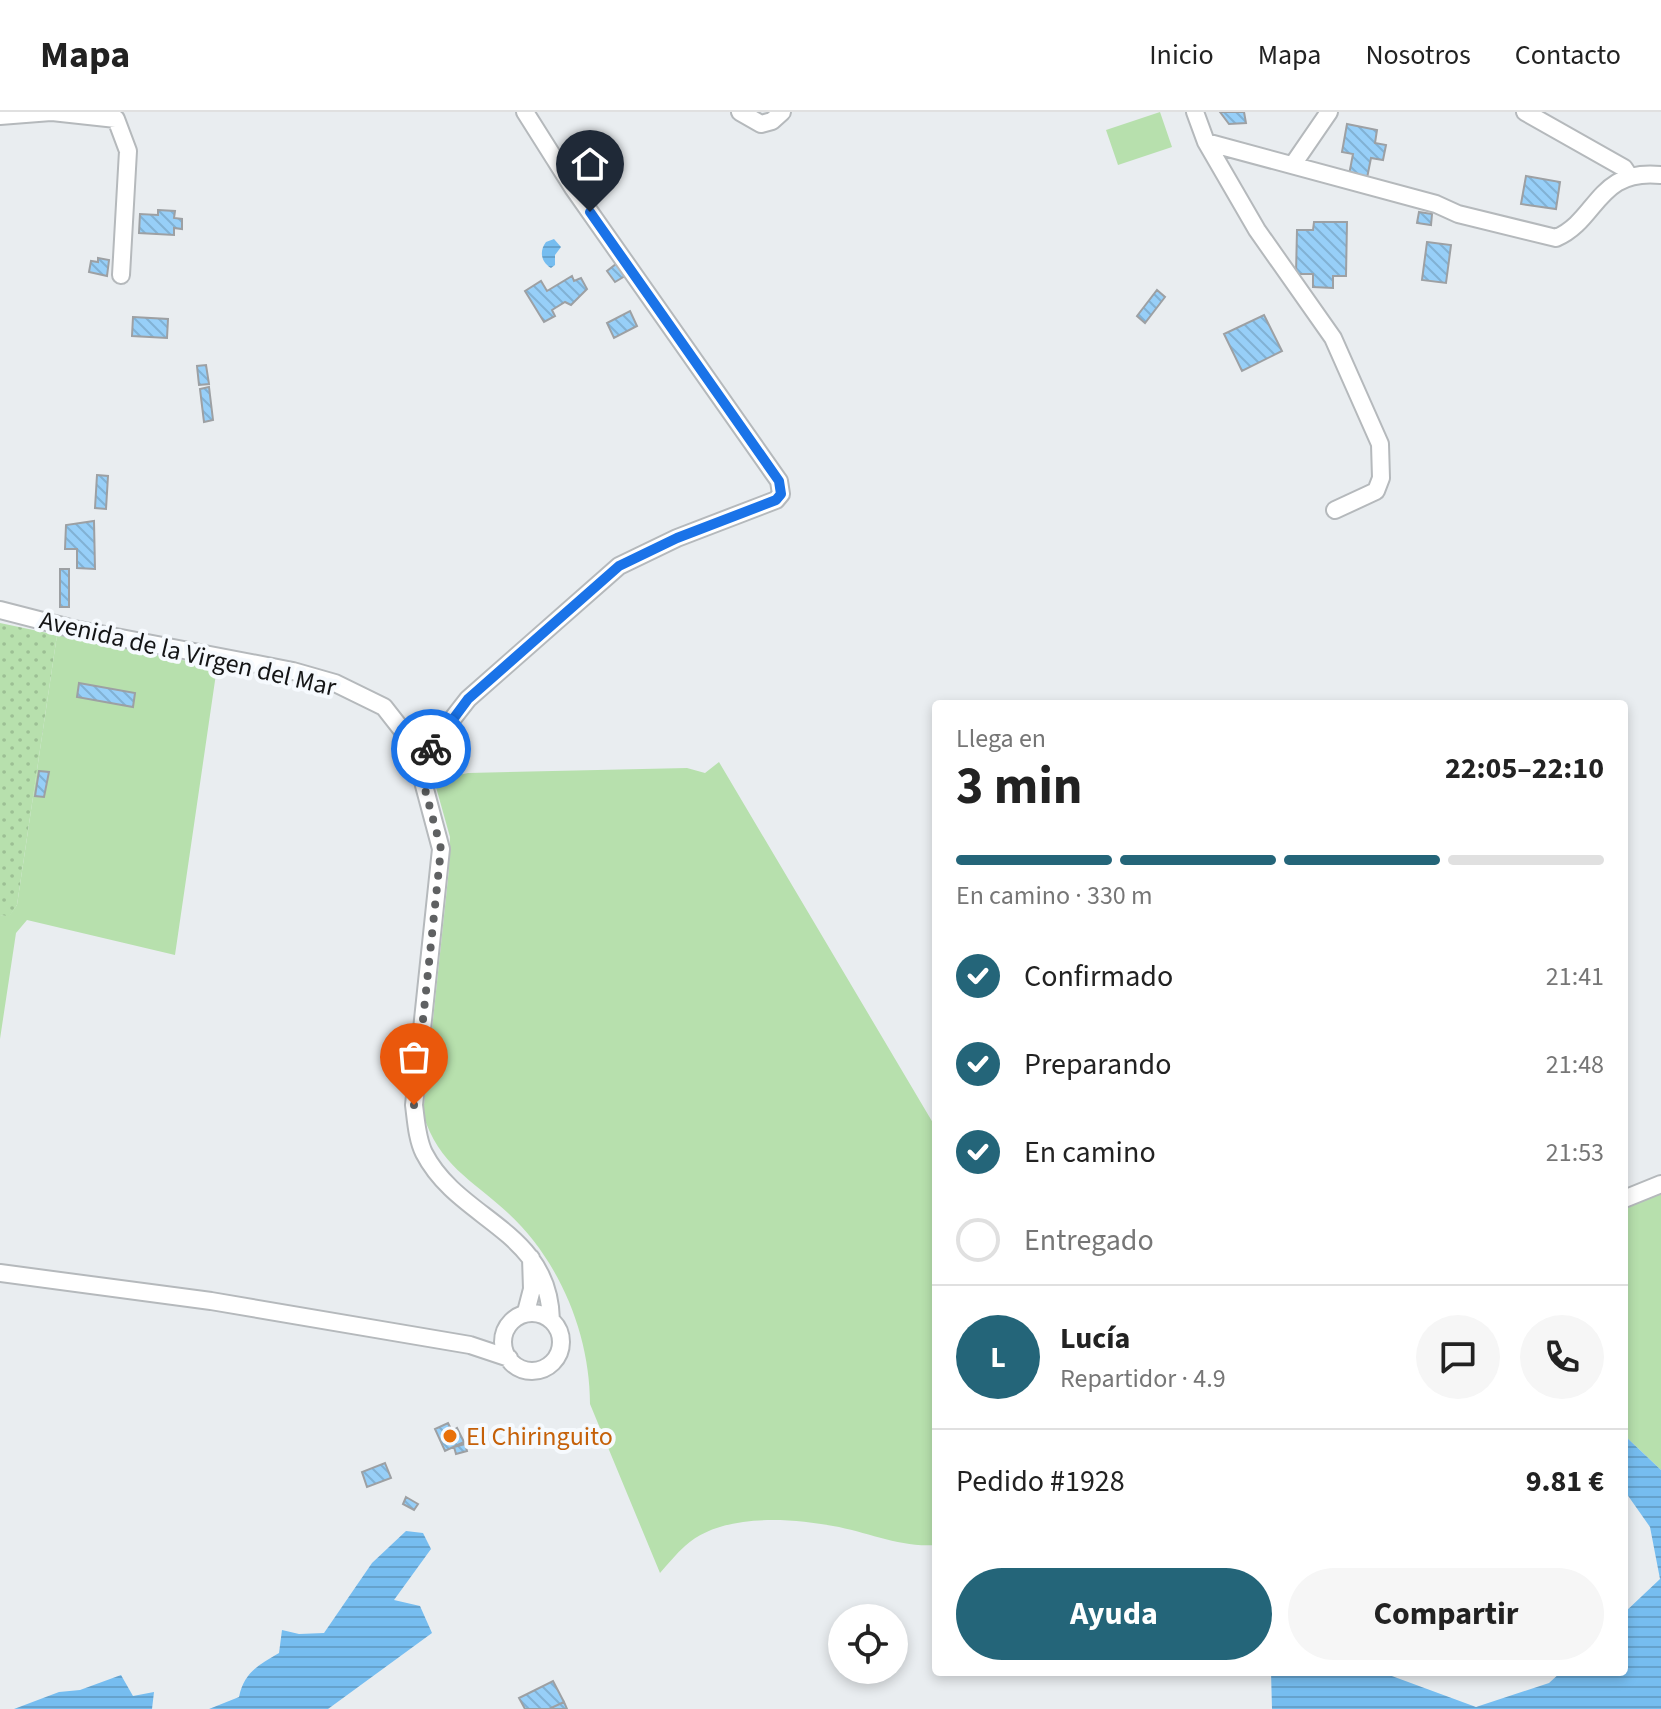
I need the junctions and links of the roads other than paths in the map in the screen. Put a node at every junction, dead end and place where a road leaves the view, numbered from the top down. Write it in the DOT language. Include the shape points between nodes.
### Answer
graph roads {
  1 [pos="52,112"];
  2 [pos="525,112"];
  3 [pos="740,112"];
  4 [pos="782,112"];
  5 [pos="1195,112"];
  6 [pos="1329,112"];
  7 [pos="1525,112"];
  8 [pos="0,116"];
  9 [pos="1206,142"];
  10 [pos="1294,163"];
  11 [pos="1661,175"];
  12 [pos="1630,177"];
  13 [pos="121,275"];
  14 [pos="1335,510"];
  15 [pos="0,610"];
  16 [pos="418,763"];
  17 [pos="1661,1184"];
  18 [pos="1628,1197"];
  19 [pos="531,1258"];
  20 [pos="0,1273"];
  21 [pos="526,1312"];
  22 [pos="551,1320"];
  23 [pos="508,1324"];
  24 [pos="470,1345"];
  25 [pos="509,1358"];
  1 -- 8 [label="street"];
  1 -- 13 [label="street" via="116,119 125,135"];
  2 -- 16 [label="street" via="779,481 781,494 619,566 468,699"];
  3 -- 4 [label="street" via="761,124"];
  5 -- 9 [label="street"];
  6 -- 10 [label="street"];
  7 -- 12 [label="street" via="1624,168"];
  9 -- 10 [label="street"];
  9 -- 14 [label="street" via="1283,271 1333,338 1380,444 1376,491"];
  10 -- 12 [label="street" via="1556,238 1596,198"];
  11 -- 12 [label="street"];
  15 -- 16 [label="street, Avenida de la Virgen del Mar" via="335,683 384,707"];
  16 -- 19 [label="street, Avenida de la Virgen del Mar" via="441,849 414,1105 419,1137 424,1153 451,1185"];
  17 -- 18 [label="street"];
  19 -- 21 [label="street"];
  19 -- 22 [label="street, Avenida de la Virgen del Mar" via="550,1294"];
  20 -- 24 [label="street" via="211,1301"];
  21 -- 22 [label="street"];
  21 -- 23 [label="street"];
  22 -- 25 [label="street" via="560,1348 552,1364 531,1372"];
  23 -- 24 [label="street" via="491,1339"];
  23 -- 25 [label="street" via="504,1345"];
  24 -- 25 [label="street"];
}
